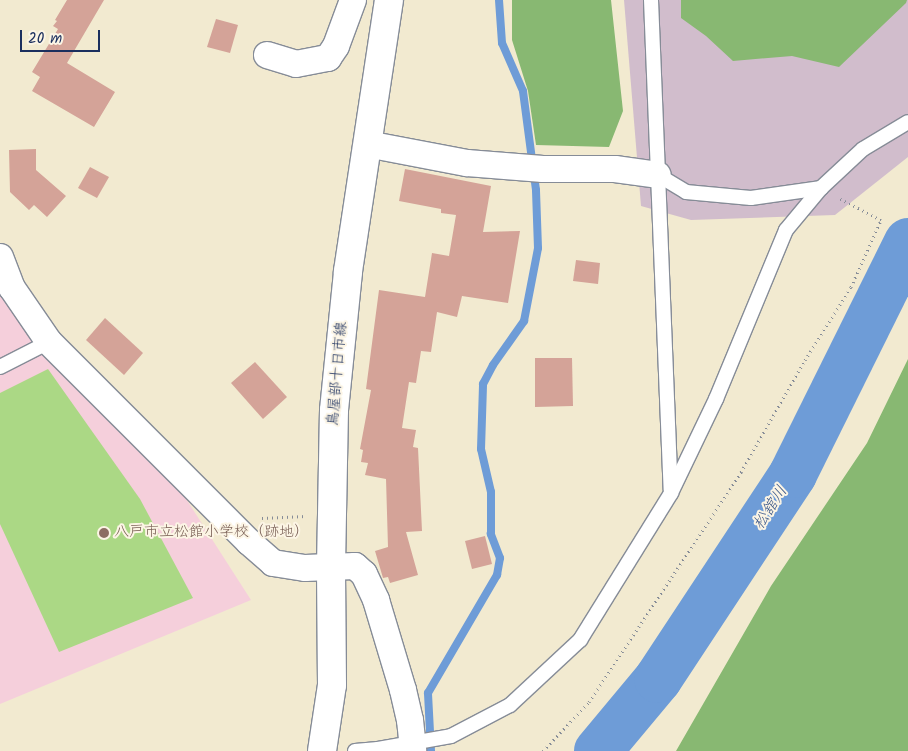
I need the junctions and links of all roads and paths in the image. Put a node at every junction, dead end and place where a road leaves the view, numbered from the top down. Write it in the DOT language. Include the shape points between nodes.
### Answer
graph roads {
  1 [pos="353,0"];
  2 [pos="389,0"];
  3 [pos="651,0"];
  4 [pos="267,55"];
  5 [pos="908,122"];
  6 [pos="367,144"];
  7 [pos="658,176"];
  8 [pos="821,188"];
  9 [pos="0,257"];
  10 [pos="48,342"];
  11 [pos="0,367"];
  12 [pos="671,493"];
  13 [pos="306,516"];
  14 [pos="234,526"];
  15 [pos="330,566"];
  16 [pos="413,747"];
  17 [pos="322,751"];
  18 [pos="354,751"];
  19 [pos="543,751"];
  1 -- 4 [label="street" via="336,46 328,58 296,64"];
  2 -- 6 [label="main road, 鳥屋部十日市線"];
  3 -- 7 [label="lane"];
  5 -- 8 [label="lane" via="863,149"];
  6 -- 7 [label="street" via="468,163 543,169 615,169"];
  6 -- 15 [label="main road, 鳥屋部十日市線" via="348,271 334,410"];
  7 -- 8 [label="lane" via="686,192 751,198"];
  7 -- 12 [label="lane"];
  8 -- 12 [label="lane" via="786,230 716,399"];
  8 -- 19 [label="path" via="881,220 851,287 741,472 589,702"];
  9 -- 10 [label="street" via="12,288"];
  10 -- 11 [label="lane"];
  10 -- 14 [label="street"];
  12 -- 16 [label="lane" via="580,640 510,705 451,736"];
  13 -- 14 [label="path" via="249,518"];
  14 -- 15 [label="street" via="274,562 306,568"];
  15 -- 16 [label="street" via="355,566 364,574 376,600 403,690"];
  15 -- 17 [label="main road, 鳥屋部十日市線" via="332,685"];
  16 -- 18 [label="lane"];
}
